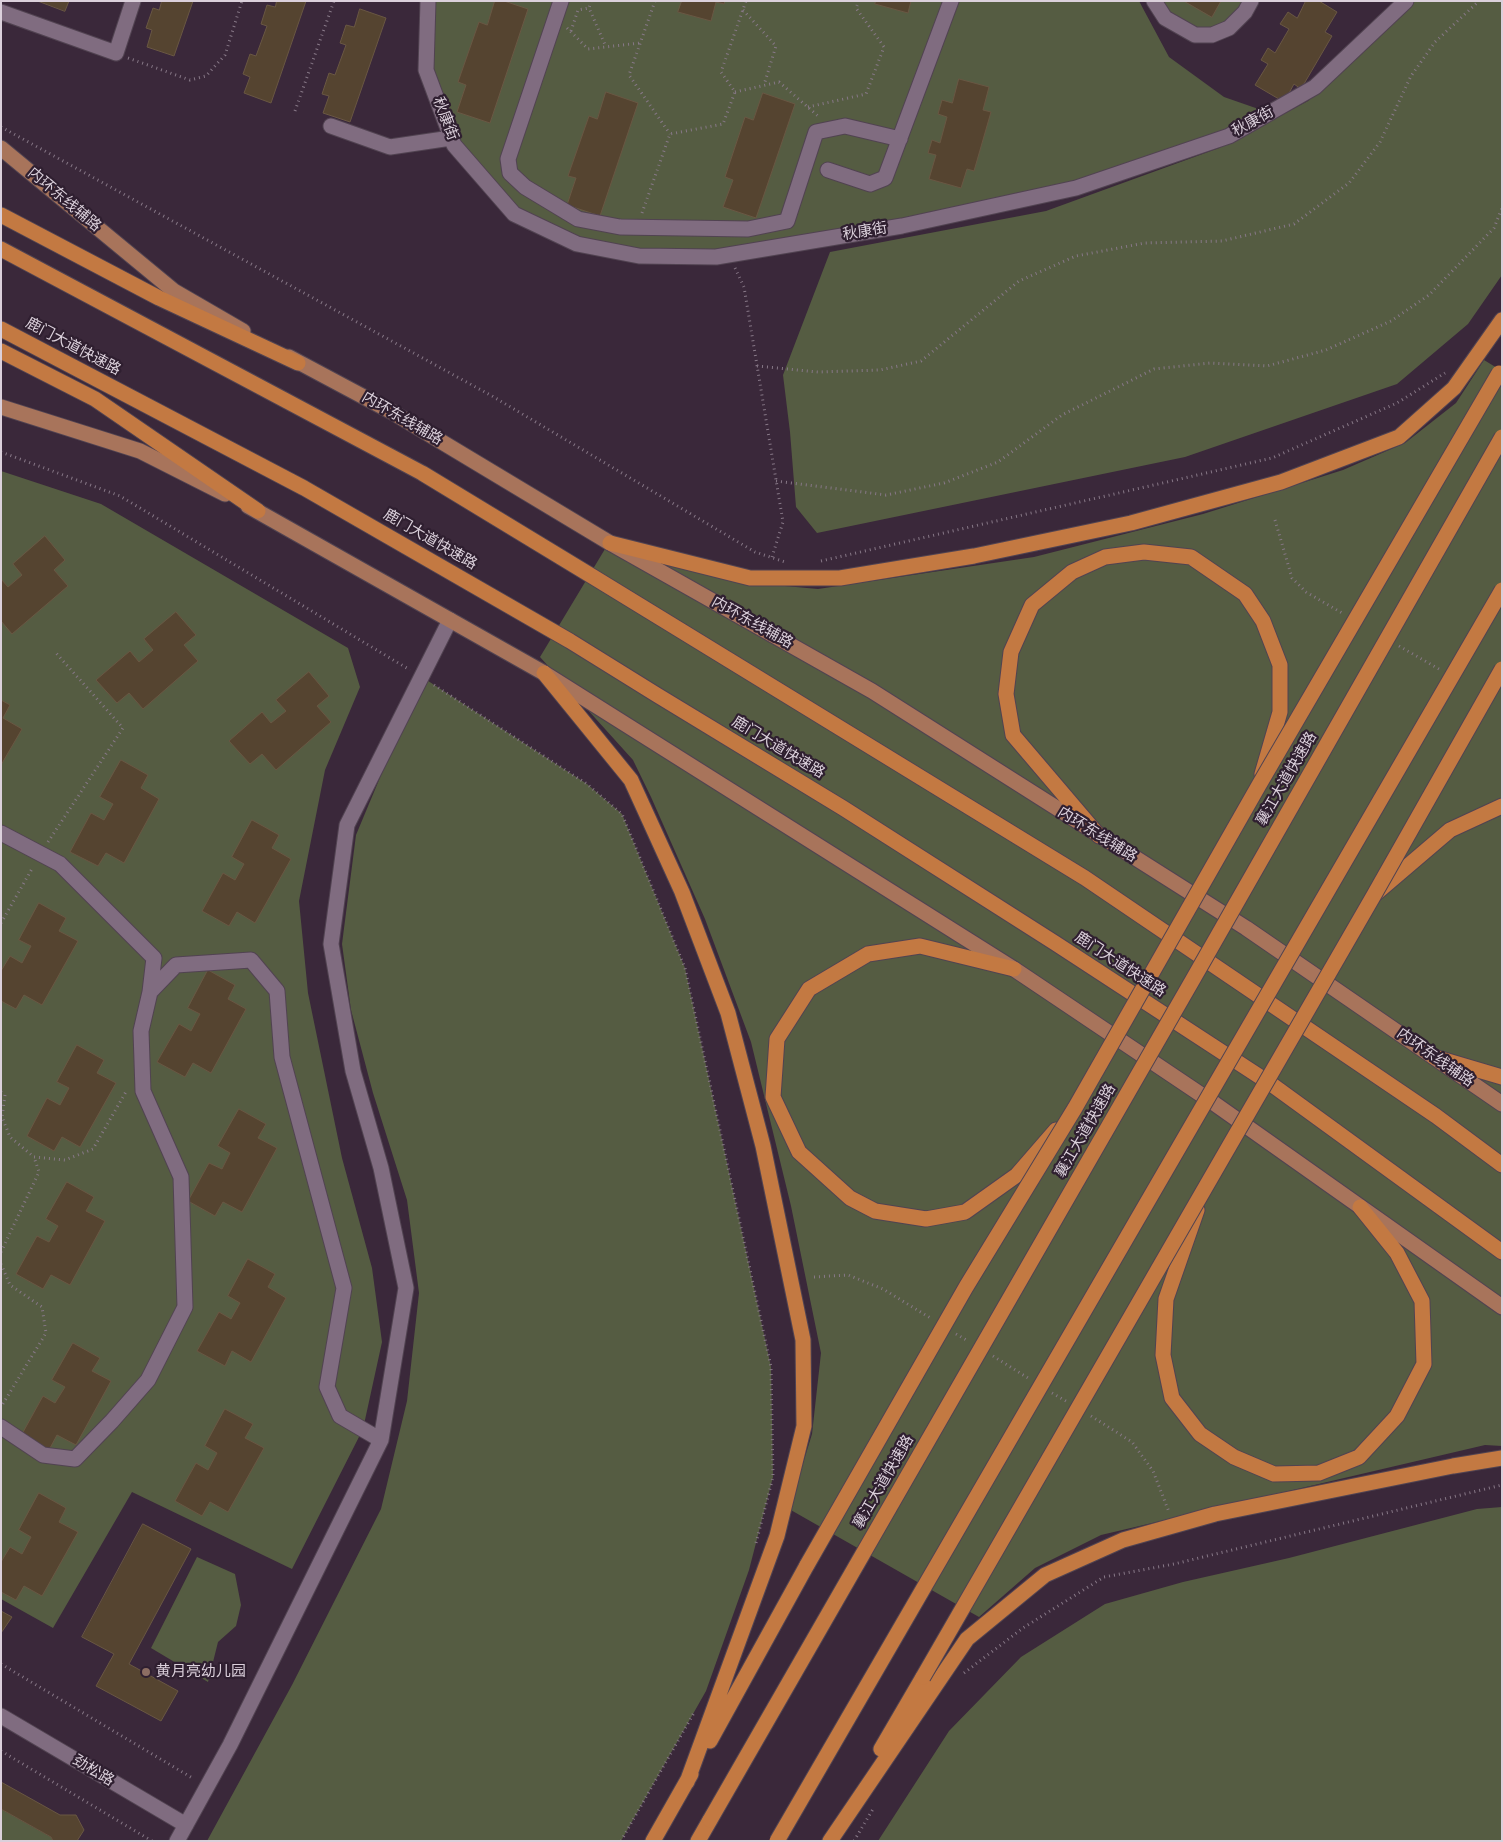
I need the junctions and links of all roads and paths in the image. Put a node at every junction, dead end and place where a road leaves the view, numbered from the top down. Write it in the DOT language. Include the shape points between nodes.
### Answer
graph roads {
  1 [pos="133,1"];
  2 [pos="242,1"];
  3 [pos="334,1"];
  4 [pos="428,1"];
  5 [pos="561,1"];
  6 [pos="591,1"];
  7 [pos="655,1"];
  8 [pos="746,1"];
  9 [pos="859,1"];
  10 [pos="951,1"];
  11 [pos="1154,1"];
  12 [pos="1251,1"];
  13 [pos="1406,1"];
  14 [pos="1479,1"];
  15 [pos="589,8"];
  16 [pos="743,10"];
  17 [pos="1,12"];
  18 [pos="556,16"];
  19 [pos="571,31"];
  20 [pos="640,43"];
  21 [pos="606,47"];
  22 [pos="116,53"];
  23 [pos="764,85"];
  24 [pos="735,92"];
  25 [pos="808,107"];
  26 [pos="295,110"];
  27 [pos="331,126"];
  28 [pos="1,127"];
  29 [pos="816,132"];
  30 [pos="670,134"];
  31 [pos="451,138"];
  32 [pos="900,139"];
  33 [pos="1,148"];
  34 [pos="828,170"];
  35 [pos="1502,208"];
  36 [pos="1,215"];
  37 [pos="636,227"];
  38 [pos="1,249"];
  39 [pos="730,255"];
  40 [pos="1502,320"];
  41 [pos="1,329"];
  42 [pos="1,352"];
  43 [pos="298,363"];
  44 [pos="757,366"];
  45 [pos="1501,371"];
  46 [pos="1447,372"];
  47 [pos="1,407"];
  48 [pos="1502,437"];
  49 [pos="1,452"];
  50 [pos="776,481"];
  51 [pos="258,511"];
  52 [pos="1275,520"];
  53 [pos="610,543"];
  54 [pos="772,558"];
  55 [pos="811,562"];
  56 [pos="792,564"];
  57 [pos="1502,590"];
  58 [pos="1349,616"];
  59 [pos="450,620"];
  60 [pos="1391,641"];
  61 [pos="56,653"];
  62 [pos="1442,670"];
  63 [pos="1502,670"];
  64 [pos="544,673"];
  65 [pos="422,678"];
  66 [pos="1260,785"];
  67 [pos="1502,806"];
  68 [pos="1,833"];
  69 [pos="1099,836"];
  70 [pos="40,854"];
  71 [pos="1374,895"];
  72 [pos="1,923"];
  73 [pos="154,958"];
  74 [pos="176,964"];
  75 [pos="1014,969"];
  76 [pos="150,992"];
  77 [pos="1434,1057"];
  78 [pos="142,1071"];
  79 [pos="1502,1076"];
  80 [pos="1,1092"];
  81 [pos="1502,1104"];
  82 [pos="1075,1108"];
  83 [pos="34,1157"];
  84 [pos="1502,1165"];
  85 [pos="1207,1182"];
  86 [pos="1360,1207"];
  87 [pos="1,1252"];
  88 [pos="1502,1252"];
  89 [pos="1,1264"];
  90 [pos="814,1276"];
  91 [pos="1502,1307"];
  92 [pos="933,1319"];
  93 [pos="949,1330"];
  94 [pos="974,1345"];
  95 [pos="991,1355"];
  96 [pos="1032,1380"];
  97 [pos="1049,1391"];
  98 [pos="1074,1406"];
  99 [pos="1,1408"];
  100 [pos="1091,1416"];
  101 [pos="1,1427"];
  102 [pos="381,1440"];
  103 [pos="1502,1458"];
  104 [pos="1502,1485"];
  105 [pos="1169,1513"];
  106 [pos="754,1552"];
  107 [pos="1,1664"];
  108 [pos="964,1673"];
  109 [pos="697,1708"];
  110 [pos="1,1716"];
  111 [pos="1,1751"];
  112 [pos="687,1782"];
  113 [pos="206,1787"];
  114 [pos="874,1807"];
  115 [pos="186,1826"];
  116 [pos="152,1841"];
  117 [pos="177,1841"];
  118 [pos="621,1841"];
  119 [pos="653,1841"];
  120 [pos="698,1841"];
  121 [pos="777,1841"];
  122 [pos="829,1841"];
  123 [pos="854,1841"];
  1 -- 22 [label="street"];
  2 -- 22 [label="path" via="224,55 206,76 190,80"];
  3 -- 26 [label="path"];
  4 -- 31 [label="street, 秋康街" via="426,70"];
  5 -- 18 [label="street"];
  6 -- 15 [label="path"];
  7 -- 20 [label="path"];
  8 -- 16 [label="path"];
  9 -- 25 [label="path" via="856,8 884,47 866,94"];
  10 -- 32 [label="street"];
  11 -- 12 [label="street" via="1164,18 1195,35 1212,35 1229,28"];
  13 -- 39 [label="street, 秋康街" via="1314,87 1229,136 1076,188 902,226"];
  14 -- 44 [label="path" via="1435,42 1411,76 1380,142 1349,182 1294,224 1222,242 1144,243 1076,256 1019,281 921,361 862,371 818,372"];
  15 -- 19 [label="path" via="578,10"];
  15 -- 21 [label="path"];
  16 -- 23 [label="path" via="776,46"];
  16 -- 24 [label="path" via="721,72"];
  17 -- 22 [label="street"];
  18 -- 19 [label="path"];
  18 -- 37 [label="street" via="508,159 510,173 525,187 578,219"];
  19 -- 21 [label="path" via="588,49"];
  20 -- 21 [label="path"];
  20 -- 30 [label="path" via="628,75"];
  23 -- 24 [label="path"];
  23 -- 25 [label="path" via="779,82"];
  24 -- 30 [label="path" via="723,124"];
  25 -- 29 [label="path" via="821,119"];
  27 -- 31 [label="street" via="390,147"];
  28 -- 54 [label="path" via="492,396 756,552"];
  29 -- 32 [label="street" via="845,126"];
  29 -- 37 [label="street" via="787,221 748,229"];
  30 -- 37 [label="path"];
  31 -- 39 [label="street, 秋康街" via="514,214 577,244 639,256"];
  32 -- 34 [label="street" via="885,178 870,184"];
  33 -- 43 [label="main road, 内环东线辅路" via="174,291"];
  35 -- 50 [label="path" via="1494,228 1429,295 1391,321 1326,350 1268,366 1210,363 1154,369 1062,415 998,462 944,483 886,495"];
  36 -- 43 [label="highway" via="159,298"];
  38 -- 84 [label="highway" via="422,473 612,588 1085,878 1428,1111"];
  39 -- 44 [label="path" via="744,287"];
  40 -- 53 [label="highway" via="1454,388 1399,437 1281,482 1131,523 974,556 840,578 750,578"];
  41 -- 88 [label="highway, 鹿门大道快速路" via="304,488 570,641 843,808 1271,1084"];
  42 -- 51 [label="highway" via="95,399"];
  43 -- 53 [label="main road, 内环东线辅路" via="392,412"];
  44 -- 50 [label="path"];
  45 -- 66 [label="highway, bridge"];
  46 -- 55 [label="path" via="1397,403 1272,458"];
  47 -- 51 [label="main road" via="140,451"];
  48 -- 120 [label="highway, 襄江大道快速路, bridge"];
  49 -- 65 [label="path" via="120,496"];
  50 -- 54 [label="path" via="783,522"];
  51 -- 59 [label="main road"];
  52 -- 58 [label="path" via="1292,578 1306,592"];
  53 -- 69 [label="main road, 内环东线辅路" via="872,691"];
  54 -- 56 [label="path"];
  57 -- 121 [label="highway, bridge"];
  59 -- 64 [label="main road"];
  59 -- 65 [label="street"];
  60 -- 62 [label="path"];
  61 -- 70 [label="path" via="123,728"];
  63 -- 71 [label="highway, bridge"];
  64 -- 75 [label="main road"];
  64 -- 112 [label="highway" via="631,780 682,892 728,1013 763,1146 803,1340 804,1426 777,1536"];
  65 -- 102 [label="street" via="347,825 331,944 353,1071 381,1168 406,1288"];
  65 -- 106 [label="path" via="587,784 622,814 685,968 771,1367 773,1477"];
  66 -- 69 [label="highway, bridge" via="1280,712 1280,666 1263,621 1244,594 1191,557 1144,552 1105,557 1072,572 1032,606 1011,652 1006,694 1013,735"];
  66 -- 82 [label="highway, bridge"];
  67 -- 71 [label="highway" via="1450,830"];
  68 -- 70 [label="street"];
  69 -- 77 [label="main road, 内环东线辅路" via="1246,928"];
  70 -- 72 [label="path"];
  70 -- 73 [label="street" via="60,864"];
  71 -- 85 [label="highway, bridge"];
  73 -- 74 [label="street"];
  73 -- 76 [label="street"];
  74 -- 76 [label="street"];
  74 -- 102 [label="street" via="251,960 277,991 282,1057 344,1288 326,1387 340,1416"];
  75 -- 82 [label="highway, bridge" via="920,946 868,954 809,989 777,1039 773,1097 799,1152 850,1198 875,1211 926,1219 964,1212 1017,1175"];
  75 -- 86 [label="main road" via="1215,1104"];
  76 -- 78 [label="street" via="141,1031"];
  77 -- 79 [label="highway"];
  77 -- 81 [label="main road, 内环东线辅路"];
  78 -- 83 [label="path" via="130,1085 92,1149 65,1160"];
  78 -- 101 [label="street" via="143,1091 181,1177 185,1307 148,1380 75,1459 43,1455"];
  80 -- 83 [label="path" via="5,1095 2,1117 10,1136"];
  82 -- 112 [label="highway, bridge" via="966,1287"];
  83 -- 87 [label="path" via="39,1172"];
  85 -- 86 [label="highway, bridge" via="1166,1299 1164,1355 1172,1398 1200,1434 1234,1457 1274,1474 1319,1473 1358,1457 1397,1416 1424,1364 1422,1301 1397,1253"];
  85 -- 122 [label="highway, bridge"];
  86 -- 91 [label="main road"];
  89 -- 99 [label="path" via="10,1285 42,1307 46,1333"];
  90 -- 92 [label="path" via="848,1276 883,1289"];
  93 -- 94 [label="path"];
  95 -- 96 [label="path"];
  97 -- 98 [label="path"];
  100 -- 105 [label="path" via="1132,1442 1153,1471"];
  102 -- 113 [label="street" via="230,1745"];
  103 -- 122 [label="highway" via="1215,1514 1124,1540 1045,1575 967,1639"];
  104 -- 108 [label="path" via="1174,1564 1104,1577 1023,1628"];
  107 -- 113 [label="path"];
  109 -- 118 [label="path"];
  110 -- 115 [label="street, 劲松路"];
  111 -- 116 [label="path"];
  112 -- 119 [label="highway"];
  113 -- 115 [label="street"];
  114 -- 123 [label="path"];
  115 -- 117 [label="street"];
}
